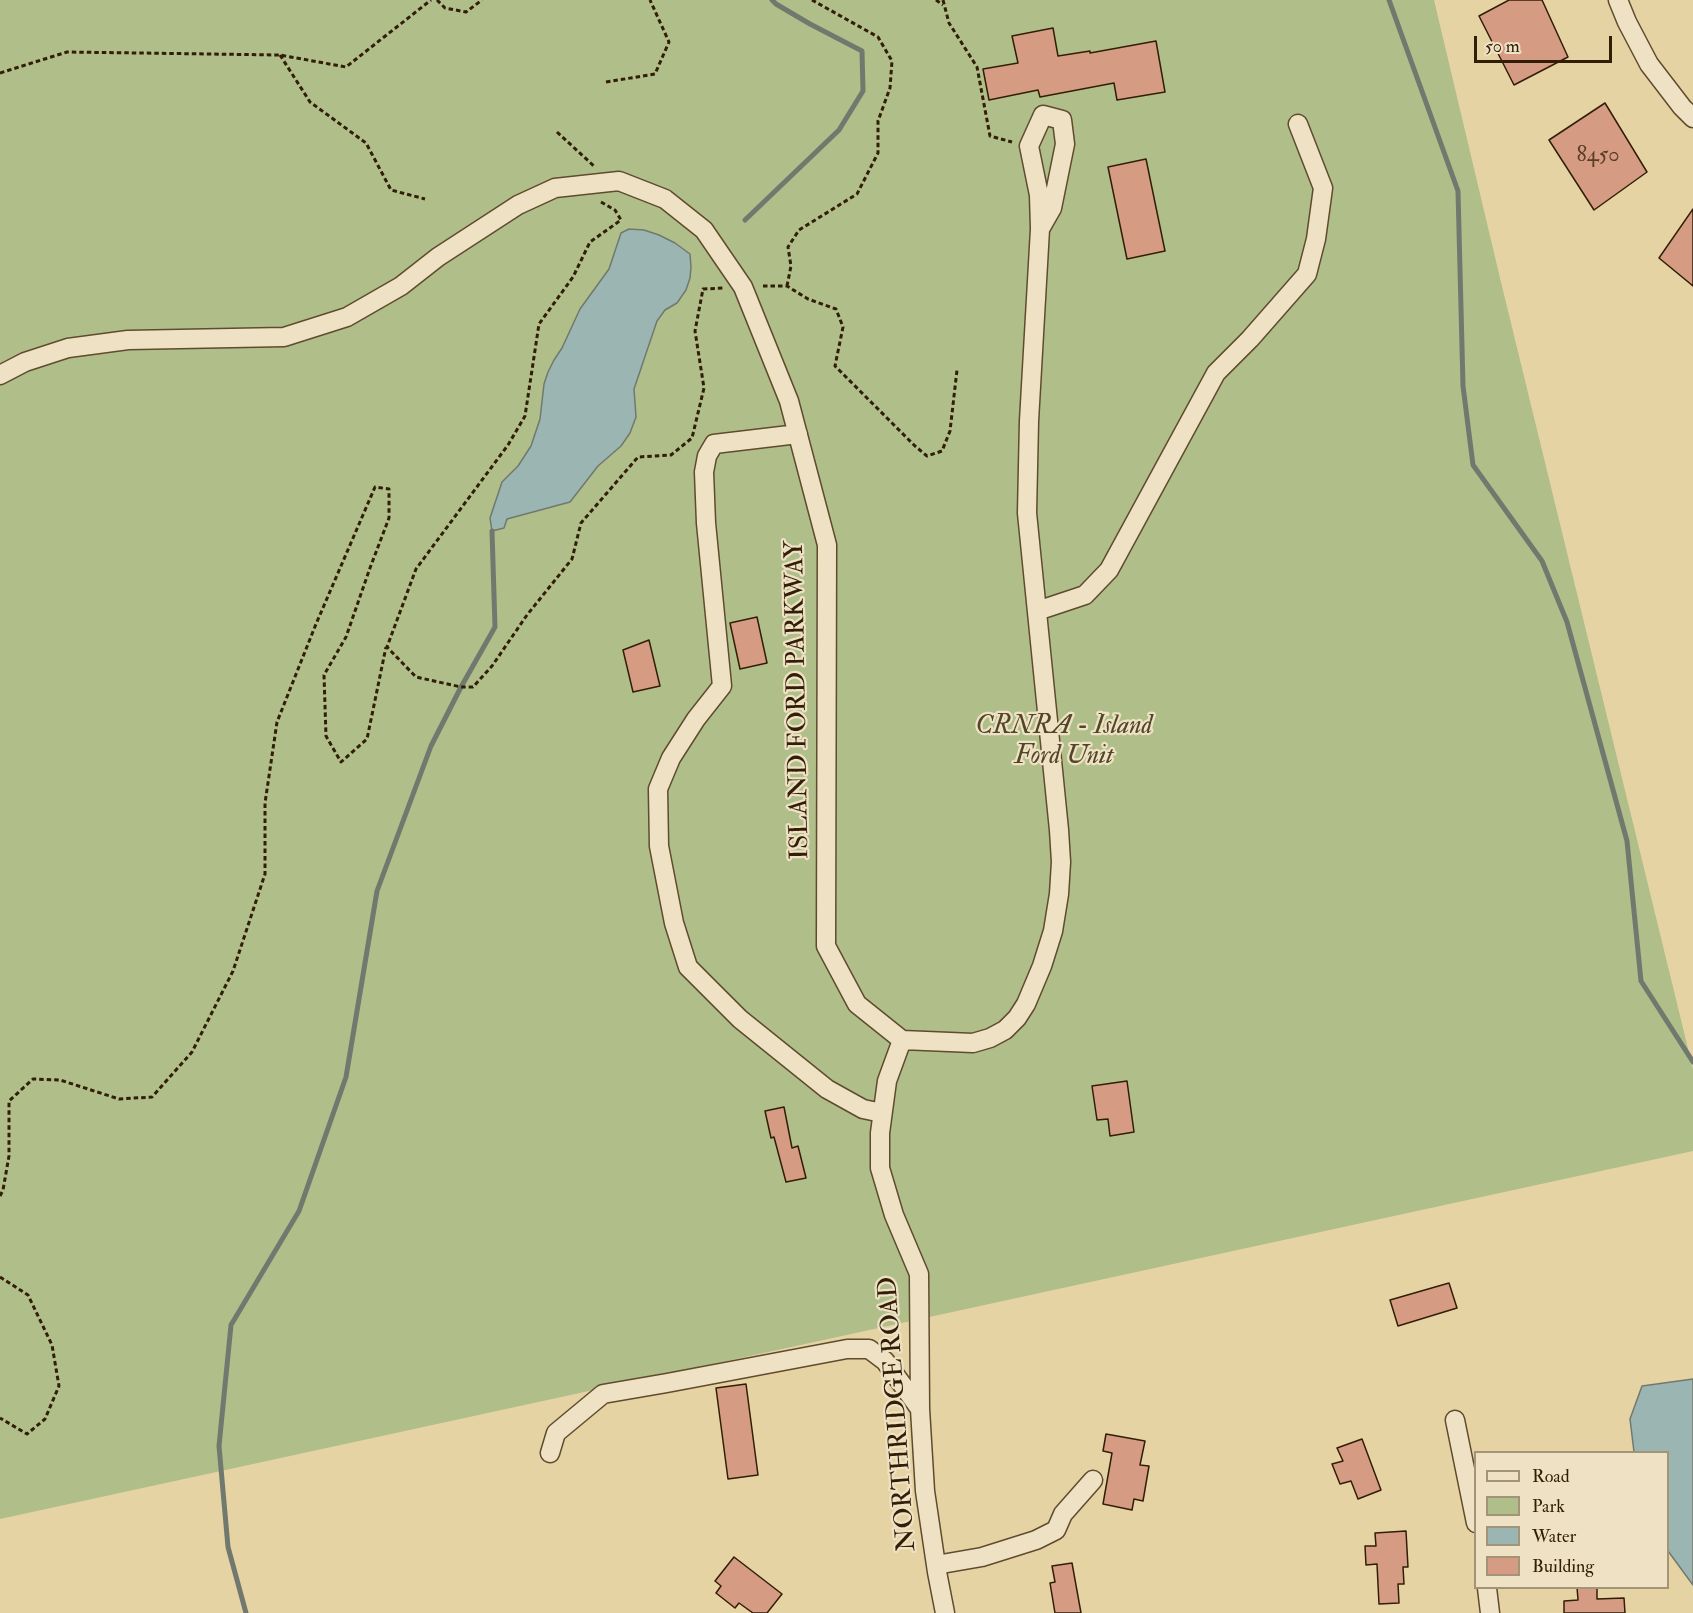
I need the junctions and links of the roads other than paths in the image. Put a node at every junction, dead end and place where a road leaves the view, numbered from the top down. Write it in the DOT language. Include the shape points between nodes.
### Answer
graph roads {
  1 [pos="1618,0"];
  2 [pos="1693,117"];
  3 [pos="1298,124"];
  4 [pos="1040,234"];
  5 [pos="0,375"];
  6 [pos="798,434"];
  7 [pos="1037,611"];
  8 [pos="902,1040"];
  9 [pos="882,1113"];
  10 [pos="920,1409"];
  11 [pos="1455,1420"];
  12 [pos="550,1453"];
  13 [pos="1093,1480"];
  14 [pos="1474,1513"];
  15 [pos="936,1565"];
  16 [pos="1487,1589"];
  17 [pos="945,1613"];
  18 [pos="1490,1613"];
  1 -- 2 [label="street" via="1649,64"];
  3 -- 7 [label="street" via="1323,188 1307,274 1216,373 1109,570 1085,595"];
  4 -- 4 [label="street" via="1039,195 1029,146 1043,115 1062,120 1065,144 1052,208"];
  4 -- 7 [label="street" via="1027,513"];
  5 -- 6 [label="street, ISLAND FORD PARKWAY" via="68,348 128,340 295,334 347,317 401,286 518,205 555,188 619,181 665,199 704,230 743,286 789,401"];
  6 -- 8 [label="street, ISLAND FORD PARKWAY" via="827,545 826,946 857,1004"];
  6 -- 9 [label="street" via="714,444 707,456 706,523 722,686 671,758 658,789 659,846 674,923 688,967 740,1019 827,1089 863,1109"];
  7 -- 8 [label="street" via="1061,862 1053,931 1042,966 1017,1018 990,1038 973,1043"];
  8 -- 9 [label="street, NORTHRIDGE ROAD" via="887,1081"];
  9 -- 10 [label="street, NORTHRIDGE ROAD" via="880,1168 894,1215 919,1274"];
  10 -- 12 [label="street" via="885,1361 868,1349 847,1349 603,1394 556,1433"];
  10 -- 15 [label="street, NORTHRIDGE ROAD"];
  11 -- 14 [label="street"];
  13 -- 15 [label="street" via="1063,1514 1056,1530 982,1557"];
  15 -- 17 [label="street, NORTHRIDGE ROAD"];
  16 -- 18 [label="street"];
}
